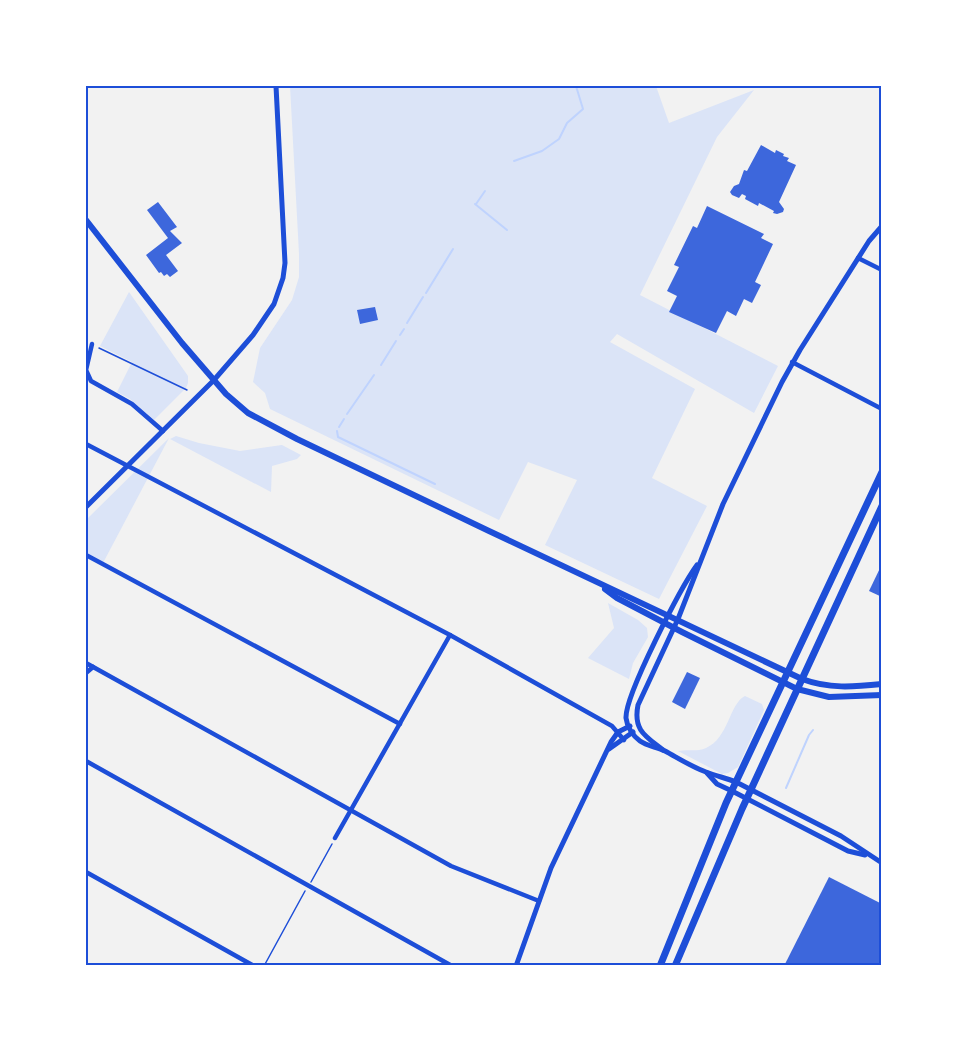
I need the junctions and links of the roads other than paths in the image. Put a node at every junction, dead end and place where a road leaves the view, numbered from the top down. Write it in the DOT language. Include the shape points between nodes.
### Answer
graph roads {
  1 [pos="276,86"];
  2 [pos="86,220"];
  3 [pos="882,226"];
  4 [pos="858,258"];
  5 [pos="882,270"];
  6 [pos="92,344"];
  7 [pos="792,362"];
  8 [pos="213,380"];
  9 [pos="882,409"];
  10 [pos="163,431"];
  11 [pos="86,444"];
  12 [pos="127,466"];
  13 [pos="882,472"];
  14 [pos="882,506"];
  15 [pos="86,507"];
  16 [pos="86,555"];
  17 [pos="699,561"];
  18 [pos="598,584"];
  19 [pos="669,615"];
  20 [pos="678,619"];
  21 [pos="665,623"];
  22 [pos="674,627"];
  23 [pos="450,635"];
  24 [pos="86,663"];
  25 [pos="93,667"];
  26 [pos="788,673"];
  27 [pos="86,674"];
  28 [pos="802,679"];
  29 [pos="783,683"];
  30 [pos="882,684"];
  31 [pos="797,690"];
  32 [pos="882,694"];
  33 [pos="400,724"];
  34 [pos="628,726"];
  35 [pos="638,726"];
  36 [pos="618,732"];
  37 [pos="633,733"];
  38 [pos="624,740"];
  39 [pos="609,749"];
  40 [pos="663,750"];
  41 [pos="86,761"];
  42 [pos="705,772"];
  43 [pos="736,782"];
  44 [pos="751,790"];
  45 [pos="732,791"];
  46 [pos="747,799"];
  47 [pos="351,810"];
  48 [pos="335,838"];
  49 [pos="870,856"];
  50 [pos="882,863"];
  51 [pos="86,872"];
  52 [pos="539,901"];
  53 [pos="254,966"];
  54 [pos="452,966"];
  55 [pos="516,966"];
  56 [pos="660,966"];
  57 [pos="675,966"];
  1 -- 8 [label="street" via="283,278 269,314"];
  2 -- 8 [label="main road"];
  3 -- 4 [label="street"];
  4 -- 5 [label="street"];
  4 -- 7 [label="street"];
  6 -- 10 [label="street" via="86,370 91,381 125,399"];
  7 -- 9 [label="street"];
  7 -- 17 [label="street"];
  8 -- 10 [label="street"];
  8 -- 18 [label="main road" via="236,404 258,418"];
  10 -- 12 [label="street"];
  11 -- 12 [label="street"];
  12 -- 15 [label="street"];
  12 -- 23 [label="street"];
  13 -- 26 [label="main road"];
  14 -- 28 [label="main road"];
  16 -- 33 [label="street"];
  17 -- 19 [label="street"];
  17 -- 20 [label="street"];
  18 -- 19 [label="main road"];
  18 -- 21 [label="main road"];
  19 -- 20 [label="main road"];
  19 -- 21 [label="street"];
  20 -- 22 [label="street"];
  20 -- 26 [label="main road"];
  21 -- 22 [label="main road"];
  21 -- 34 [label="street" via="630,700"];
  22 -- 29 [label="main road"];
  22 -- 35 [label="street" via="638,705"];
  23 -- 33 [label="street"];
  23 -- 36 [label="street"];
  24 -- 25 [label="street"];
  25 -- 27 [label="street"];
  25 -- 47 [label="street"];
  26 -- 28 [label="main road"];
  26 -- 29 [label="main road"];
  28 -- 30 [label="main road" via="839,688"];
  28 -- 31 [label="main road"];
  29 -- 31 [label="main road"];
  29 -- 43 [label="main road"];
  31 -- 32 [label="main road" via="829,697"];
  31 -- 44 [label="main road"];
  33 -- 47 [label="street"];
  34 -- 35 [label="street"];
  34 -- 36 [label="street"];
  34 -- 37 [label="street"];
  35 -- 37 [label="street"];
  35 -- 40 [label="street" via="643,735"];
  36 -- 38 [label="street"];
  36 -- 39 [label="street"];
  37 -- 38 [label="street"];
  37 -- 40 [label="street" via="639,741"];
  38 -- 39 [label="street"];
  39 -- 52 [label="street" via="577,810"];
  40 -- 42 [label="street"];
  41 -- 54 [label="street"];
  42 -- 43 [label="street"];
  42 -- 45 [label="street"];
  43 -- 44 [label="street"];
  43 -- 45 [label="main road"];
  44 -- 46 [label="main road"];
  44 -- 49 [label="street" via="841,836"];
  45 -- 46 [label="street"];
  45 -- 56 [label="main road"];
  46 -- 49 [label="street" via="848,851"];
  46 -- 57 [label="main road"];
  47 -- 48 [label="street"];
  47 -- 52 [label="street" via="451,866"];
  49 -- 50 [label="street"];
  51 -- 53 [label="street"];
  52 -- 55 [label="street"];
}
